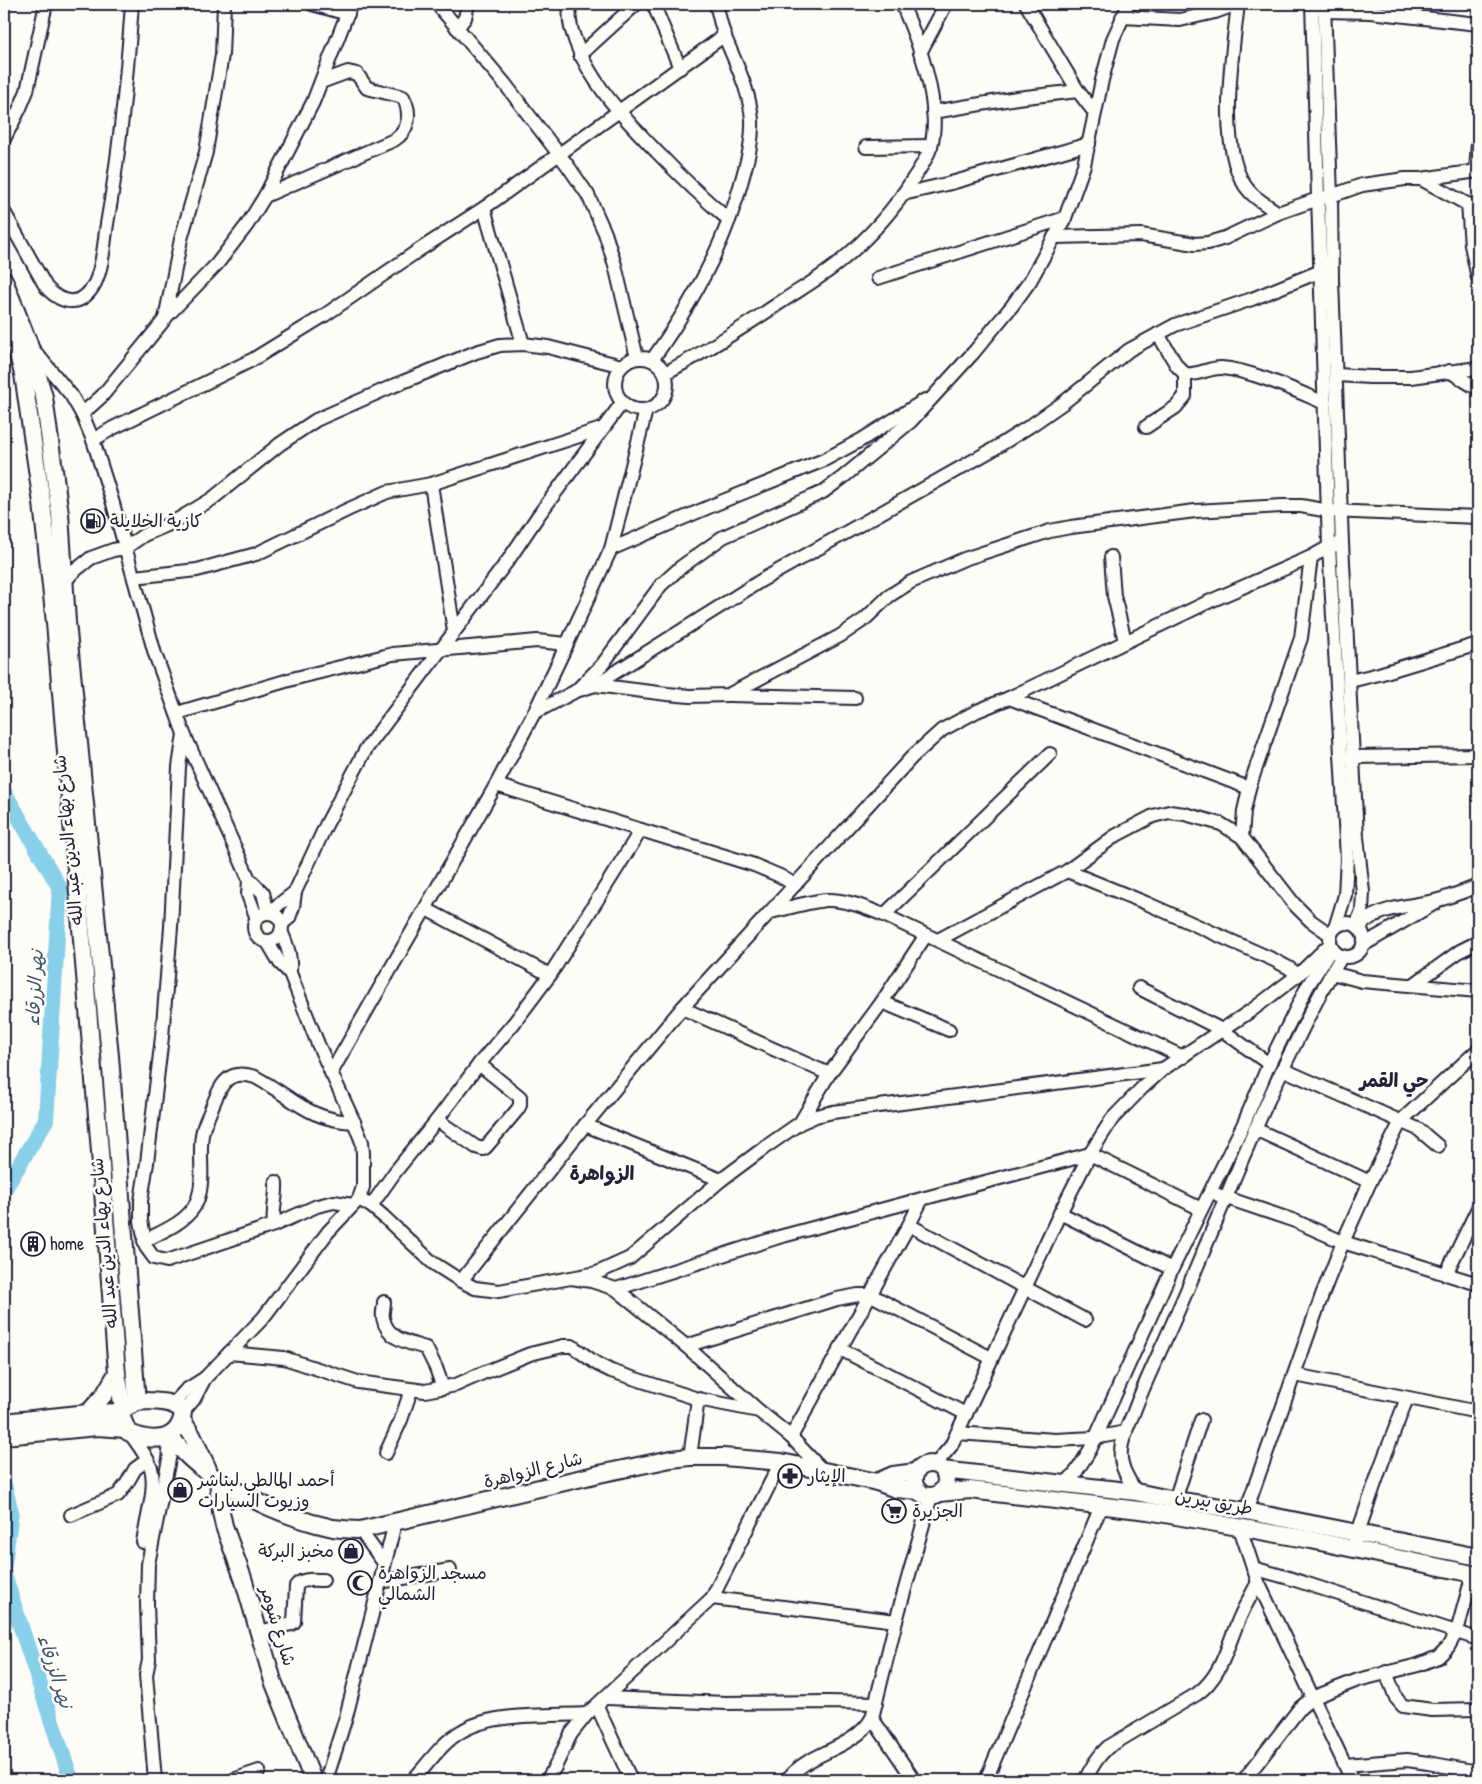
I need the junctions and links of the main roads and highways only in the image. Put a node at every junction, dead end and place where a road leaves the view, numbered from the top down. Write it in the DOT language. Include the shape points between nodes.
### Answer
graph roads {
  1 [pos="4,280"];
  2 [pos="4,317"];
  3 [pos="23,345"];
  4 [pos="61,623"];
  5 [pos="117,1373"];
  6 [pos="128,1408"];
  7 [pos="179,1412"];
  8 [pos="88,1413"];
  9 [pos="4,1422"];
  10 [pos="34,1427"];
  11 [pos="127,1430"];
  12 [pos="4,1436"];
  13 [pos="167,1436"];
  14 [pos="938,1467"];
  15 [pos="916,1472"];
  16 [pos="214,1476"];
  17 [pos="877,1482"];
  18 [pos="930,1493"];
  19 [pos="1478,1557"];
  20 [pos="1476,1575"];
  21 [pos="313,1780"];
  1 -- 3 [label="main road, شارع بهاء الدين عبد الله"];
  2 -- 3 [label="main road, شارع بهاء الدين عبد الله"];
  3 -- 4 [label="main road, شارع بهاء الدين عبد الله" via="24,374"];
  3 -- 4 [label="main road, شارع بهاء الدين عبد الله" via="45,405 60,514 64,583"];
  4 -- 5 [label="main road, شارع بهاء الدين عبد الله"];
  4 -- 6 [label="main road, شارع بهاء الدين عبد الله" via="110,1056 120,1201"];
  5 -- 6 [label="main road, شارع بهاء الدين عبد الله"];
  5 -- 8 [label="main road"];
  6 -- 7 [label="main road" via="146,1401"];
  6 -- 8 [label="main road"];
  6 -- 11 [label="main road" via="122,1418"];
  7 -- 13 [label="main road" via="176,1431"];
  7 -- 16 [label="main road"];
  8 -- 10 [label="main road"];
  9 -- 10 [label="main road"];
  10 -- 11 [label="main road"];
  10 -- 12 [label="main road"];
  11 -- 13 [label="main road" via="142,1437 157,1439"];
  13 -- 16 [label="main road, شارع الزواهرة"];
  14 -- 15 [label="main road" via="924,1465"];
  14 -- 18 [label="main road" via="945,1474 946,1482 942,1490"];
  14 -- 19 [label="main road, طريق بيرين" via="1136,1492"];
  15 -- 17 [label="main road" via="893,1475"];
  15 -- 18 [label="main road" via="915,1484"];
  16 -- 17 [label="main road, شارع الزواهرة" via="250,1498 278,1510 322,1525 360,1530 608,1472 690,1457 723,1456 781,1462"];
  16 -- 21 [label="main road, شارع شومر" via="224,1526 274,1682"];
  17 -- 18 [label="main road, شارع الزواهرة" via="896,1489"];
  18 -- 20 [label="main road, طريق بيرين" via="970,1490 1102,1504 1354,1549"];
}
